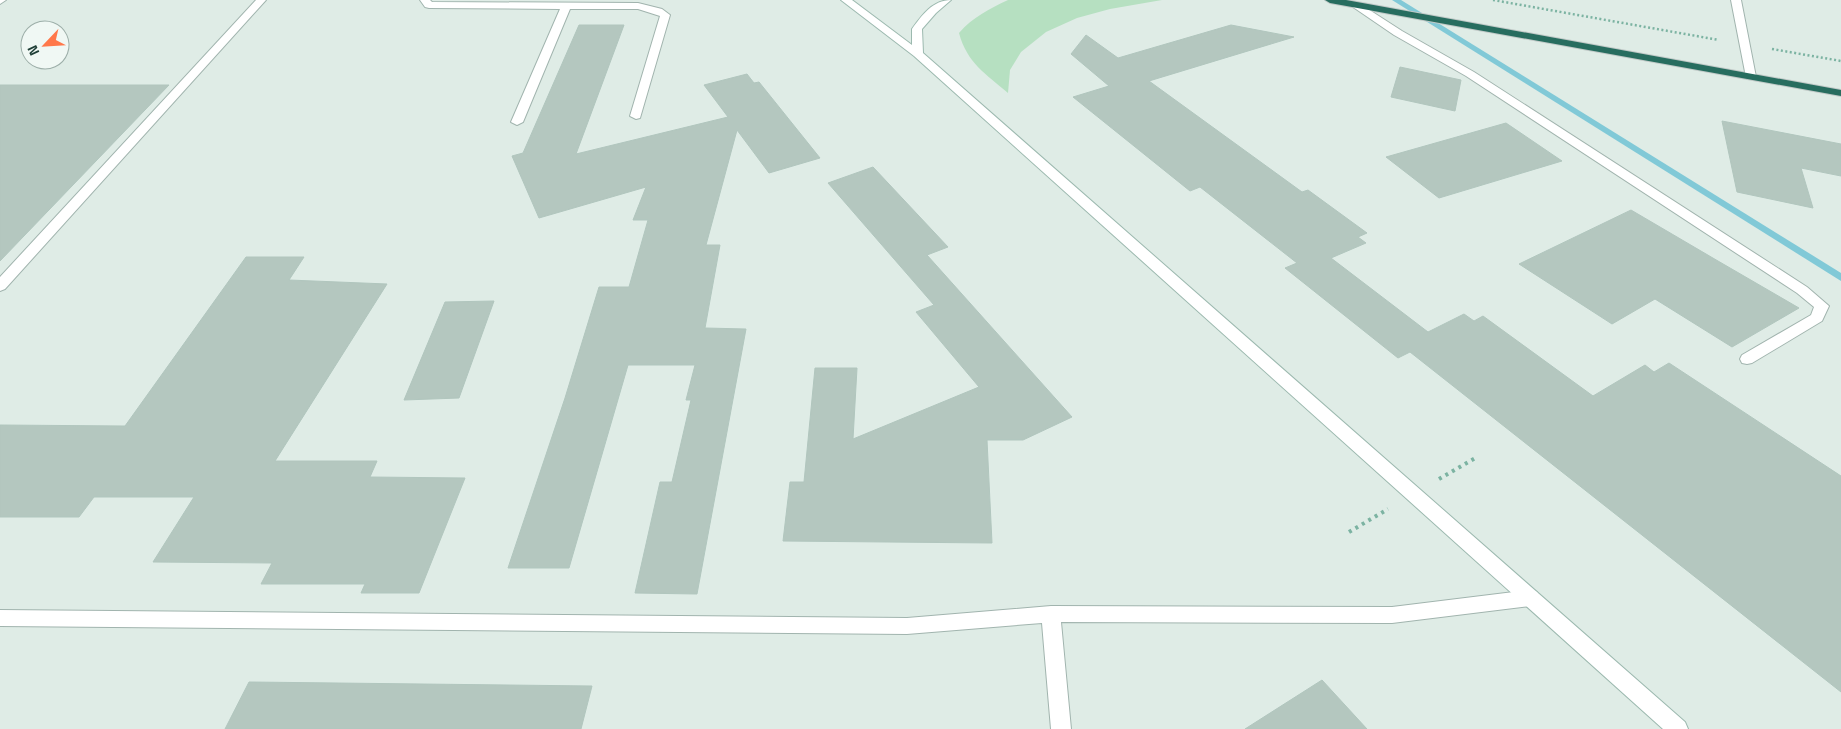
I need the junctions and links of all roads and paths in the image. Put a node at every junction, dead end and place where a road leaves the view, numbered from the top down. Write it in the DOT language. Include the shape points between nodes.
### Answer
graph roads {
  1 [pos="261,0"];
  2 [pos="425,0"];
  3 [pos="846,0"];
  4 [pos="946,0"];
  5 [pos="1330,0"];
  6 [pos="1493,0"];
  7 [pos="1736,0"];
  8 [pos="1357,5"];
  9 [pos="566,6"];
  10 [pos="1745,45"];
  11 [pos="918,54"];
  12 [pos="1841,61"];
  13 [pos="1752,76"];
  14 [pos="1841,93"];
  15 [pos="636,116"];
  16 [pos="517,122"];
  17 [pos="0,286"];
  18 [pos="1747,359"];
  19 [pos="1531,598"];
  20 [pos="1051,614"];
  21 [pos="0,618"];
  22 [pos="1061,729"];
  23 [pos="1678,729"];
  1 -- 17 [label="street"];
  2 -- 9 [label="street" via="429,5"];
  3 -- 11 [label="street"];
  4 -- 11 [label="street" via="917,29"];
  5 -- 8 [label="highway"];
  6 -- 10 [label="path"];
  7 -- 10 [label="street"];
  8 -- 13 [label="highway"];
  8 -- 18 [label="street" via="1495,90 1822,306 1817,318"];
  9 -- 15 [label="street" via="638,6 665,15"];
  9 -- 16 [label="street"];
  10 -- 12 [label="path"];
  10 -- 13 [label="street"];
  11 -- 19 [label="street"];
  13 -- 14 [label="highway"];
  19 -- 20 [label="street" via="1392,615"];
  19 -- 23 [label="street"];
  20 -- 21 [label="street" via="907,626"];
  20 -- 22 [label="street"];
}
